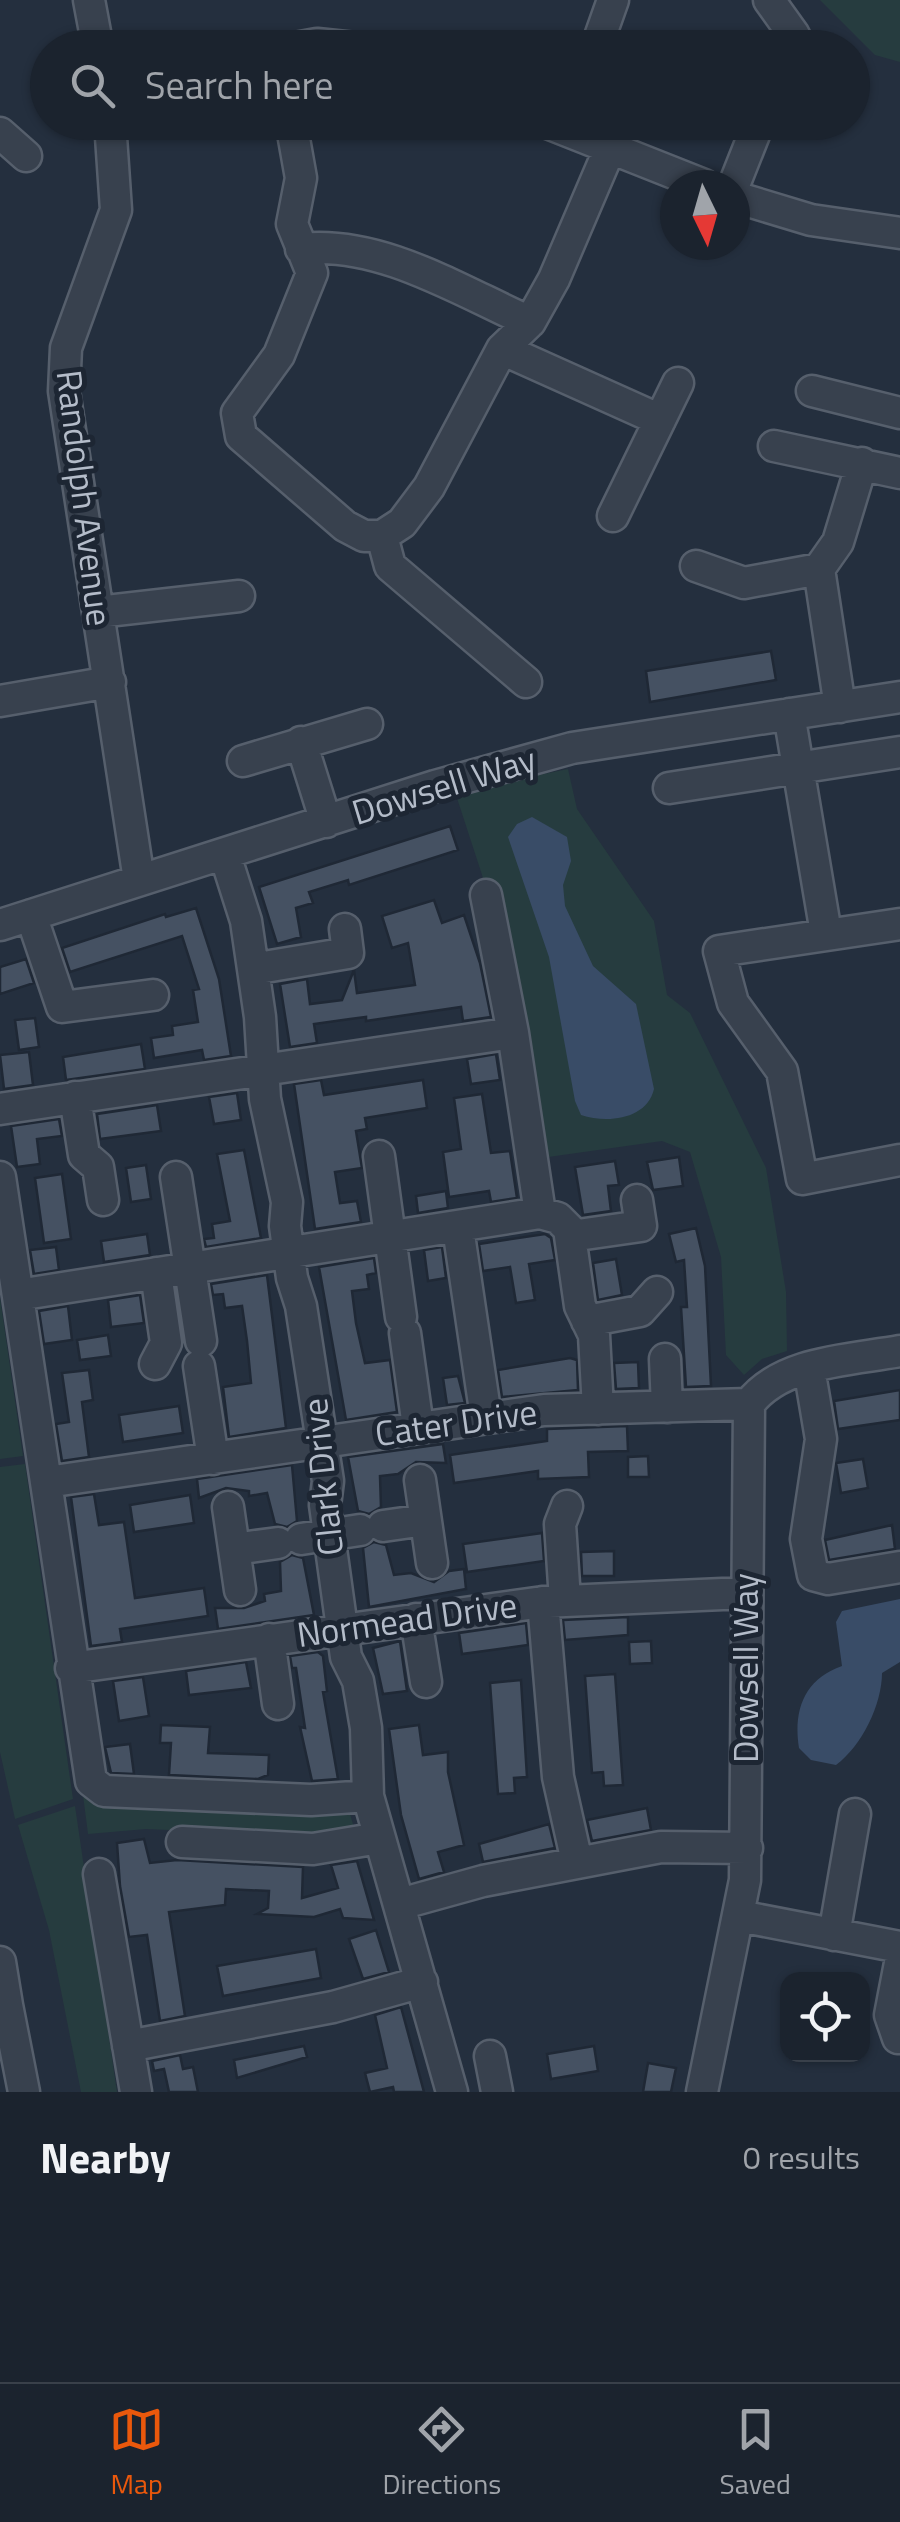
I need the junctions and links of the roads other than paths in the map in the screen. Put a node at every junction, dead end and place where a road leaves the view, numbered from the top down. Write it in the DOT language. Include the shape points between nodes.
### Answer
graph roads {
  1 [pos="89,0"];
  2 [pos="612,0"];
  3 [pos="768,0"];
  4 [pos="95,30"];
  5 [pos="602,30"];
  6 [pos="785,30"];
  7 [pos="0,133"];
  8 [pos="111,140"];
  9 [pos="294,140"];
  10 [pos="593,140"];
  11 [pos="752,140"];
  12 [pos="610,148"];
  13 [pos="26,156"];
  14 [pos="666,170"];
  15 [pos="740,170"];
  16 [pos="750,202"];
  17 [pos="900,233"];
  18 [pos="301,249"];
  19 [pos="530,322"];
  20 [pos="502,349"];
  21 [pos="678,383"];
  22 [pos="812,390"];
  23 [pos="900,413"];
  24 [pos="660,420"];
  25 [pos="774,446"];
  26 [pos="862,463"];
  27 [pos="900,473"];
  28 [pos="613,516"];
  29 [pos="382,536"];
  30 [pos="696,566"];
  31 [pos="819,569"];
  32 [pos="239,596"];
  33 [pos="98,612"];
  34 [pos="110,682"];
  35 [pos="526,682"];
  36 [pos="900,697"];
  37 [pos="0,701"];
  38 [pos="840,707"];
  39 [pos="789,714"];
  40 [pos="367,724"];
  41 [pos="301,742"];
  42 [pos="900,752"];
  43 [pos="243,761"];
  44 [pos="799,768"];
  45 [pos="669,788"];
  46 [pos="326,822"];
  47 [pos="225,855"];
  48 [pos="139,880"];
  49 [pos="486,895"];
  50 [pos="32,916"];
  51 [pos="900,924"];
  52 [pos="0,925"];
  53 [pos="345,929"];
  54 [pos="826,933"];
  55 [pos="253,969"];
  56 [pos="152,994"];
  57 [pos="513,1033"];
  58 [pos="261,1068"];
  59 [pos="75,1096"];
  60 [pos="0,1108"];
  61 [pos="378,1156"];
  62 [pos="900,1160"];
  63 [pos="0,1177"];
  64 [pos="176,1178"];
  65 [pos="102,1200"];
  66 [pos="637,1200"];
  67 [pos="540,1213"];
  68 [pos="458,1228"];
  69 [pos="570,1236"];
  70 [pos="390,1237"];
  71 [pos="288,1253"];
  72 [pos="190,1268"];
  73 [pos="156,1273"];
  74 [pos="657,1292"];
  75 [pos="18,1295"];
  76 [pos="587,1321"];
  77 [pos="900,1351"];
  78 [pos="665,1359"];
  79 [pos="155,1364"];
  80 [pos="808,1368"];
  81 [pos="749,1404"];
  82 [pos="667,1408"];
  83 [pos="598,1409"];
  84 [pos="486,1417"];
  85 [pos="418,1428"];
  86 [pos="322,1441"];
  87 [pos="213,1459"];
  88 [pos="420,1480"];
  89 [pos="47,1482"];
  90 [pos="567,1506"];
  91 [pos="228,1507"];
  92 [pos="426,1520"];
  93 [pos="302,1539"];
  94 [pos="234,1549"];
  95 [pos="432,1563"];
  96 [pos="900,1567"];
  97 [pos="240,1590"];
  98 [pos="745,1593"];
  99 [pos="554,1601"];
  100 [pos="416,1620"];
  101 [pos="343,1629"];
  102 [pos="268,1639"];
  103 [pos="72,1668"];
  104 [pos="426,1682"];
  105 [pos="278,1704"];
  106 [pos="368,1796"];
  107 [pos="855,1814"];
  108 [pos="379,1838"];
  109 [pos="182,1842"];
  110 [pos="747,1848"];
  111 [pos="577,1862"];
  112 [pos="98,1874"];
  113 [pos="400,1904"];
  114 [pos="739,1916"];
  115 [pos="834,1935"];
  116 [pos="900,1946"];
  117 [pos="0,1962"];
  118 [pos="900,1963"];
  119 [pos="422,1982"];
  120 [pos="3,2006"];
  121 [pos="898,2038"];
  122 [pos="128,2046"];
  123 [pos="490,2056"];
  124 [pos="24,2092"];
  125 [pos="136,2092"];
  126 [pos="452,2092"];
  127 [pos="497,2092"];
  128 [pos="702,2092"];
  1 -- 4 [label="street"];
  2 -- 5 [label="street"];
  3 -- 6 [label="street"];
  7 -- 13 [label="street"];
  8 -- 33 [label="street, Randolph Avenue" via="116,210 66,348 64,391"];
  9 -- 18 [label="street" via="300,178 292,224"];
  10 -- 12 [label="street"];
  11 -- 15 [label="street"];
  12 -- 14 [label="street"];
  12 -- 19 [label="street"];
  16 -- 17 [label="street" via="798,217"];
  18 -- 19 [label="street" via="326,246 390,260"];
  18 -- 29 [label="street" via="312,272 279,355 237,413 241,436 345,526"];
  19 -- 20 [label="street"];
  20 -- 24 [label="street"];
  20 -- 29 [label="street" via="429,487 402,523"];
  21 -- 24 [label="street"];
  22 -- 23 [label="street"];
  24 -- 28 [label="street"];
  25 -- 26 [label="street"];
  26 -- 27 [label="street"];
  26 -- 31 [label="street" via="838,542"];
  29 -- 35 [label="street" via="390,566"];
  30 -- 31 [label="street" via="744,583"];
  31 -- 38 [label="street"];
  32 -- 33 [label="street"];
  33 -- 34 [label="street, Randolph Avenue"];
  34 -- 37 [label="street"];
  34 -- 48 [label="street, Randolph Avenue"];
  36 -- 38 [label="street, Dowsell Way"];
  38 -- 39 [label="street, Dowsell Way"];
  39 -- 44 [label="street"];
  39 -- 46 [label="street, Dowsell Way" via="572,748"];
  40 -- 41 [label="street"];
  41 -- 43 [label="street"];
  41 -- 46 [label="street"];
  42 -- 44 [label="street"];
  44 -- 45 [label="street"];
  44 -- 54 [label="street"];
  46 -- 47 [label="street, Dowsell Way"];
  47 -- 48 [label="street, Dowsell Way"];
  47 -- 55 [label="street, Clark Drive"];
  48 -- 50 [label="street, Dowsell Way"];
  49 -- 57 [label="street"];
  50 -- 52 [label="street, Dowsell Way"];
  50 -- 56 [label="street" via="62,1006"];
  51 -- 54 [label="street"];
  53 -- 55 [label="street" via="348,952"];
  54 -- 62 [label="street" via="719,951 724,980 782,1071 802,1179"];
  55 -- 58 [label="street, Clark Drive"];
  57 -- 58 [label="street"];
  57 -- 67 [label="street"];
  58 -- 59 [label="street"];
  58 -- 71 [label="street, Clark Drive" via="287,1202"];
  59 -- 60 [label="street"];
  59 -- 65 [label="street" via="84,1155 98,1167"];
  61 -- 70 [label="street"];
  63 -- 75 [label="street"];
  64 -- 72 [label="street"];
  66 -- 69 [label="street" via="641,1226"];
  67 -- 68 [label="street"];
  67 -- 69 [label="street" via="566,1224"];
  68 -- 70 [label="street"];
  68 -- 84 [label="street"];
  69 -- 76 [label="street"];
  70 -- 71 [label="street"];
  70 -- 85 [label="street"];
  71 -- 72 [label="street"];
  71 -- 86 [label="street, Clark Drive"];
  72 -- 73 [label="street"];
  72 -- 87 [label="street"];
  73 -- 75 [label="street"];
  73 -- 79 [label="street" via="166,1342"];
  74 -- 76 [label="street" via="640,1311"];
  75 -- 89 [label="street"];
  76 -- 83 [label="street" via="594,1335"];
  77 -- 80 [label="street"];
  78 -- 82 [label="street"];
  80 -- 81 [label="street" via="760,1389"];
  80 -- 96 [label="street" via="821,1439 806,1539 813,1575 828,1579"];
  81 -- 82 [label="street, Cater Drive"];
  81 -- 98 [label="street, Dowsell Way"];
  82 -- 83 [label="street, Cater Drive"];
  83 -- 84 [label="street, Cater Drive"];
  84 -- 85 [label="street, Cater Drive"];
  85 -- 86 [label="street, Cater Drive"];
  86 -- 87 [label="street, Cater Drive"];
  86 -- 93 [label="street, Clark Drive"];
  87 -- 89 [label="street, Cater Drive"];
  88 -- 92 [label="street"];
  89 -- 103 [label="street"];
  90 -- 99 [label="street"];
  91 -- 94 [label="street"];
  92 -- 93 [label="street"];
  92 -- 95 [label="street"];
  93 -- 94 [label="street"];
  93 -- 101 [label="street, Clark Drive"];
  94 -- 97 [label="street"];
  98 -- 99 [label="street, Normead Drive"];
  98 -- 110 [label="street, Dowsell Way"];
  99 -- 100 [label="street, Normead Drive"];
  99 -- 111 [label="street" via="558,1777"];
  100 -- 101 [label="street, Normead Drive"];
  100 -- 104 [label="street"];
  101 -- 102 [label="street, Normead Drive"];
  101 -- 106 [label="street, Clark Drive" via="366,1728"];
  102 -- 103 [label="street, Normead Drive"];
  102 -- 105 [label="street"];
  103 -- 106 [label="street" via="85,1768 104,1791 311,1800"];
  106 -- 108 [label="street, Clark Drive"];
  107 -- 115 [label="street"];
  108 -- 109 [label="street" via="313,1849"];
  108 -- 113 [label="street, Clark Drive"];
  110 -- 111 [label="street" via="661,1847"];
  110 -- 114 [label="street, Dowsell Way"];
  111 -- 113 [label="street"];
  112 -- 122 [label="street"];
  113 -- 119 [label="street, Clark Drive"];
  114 -- 115 [label="street"];
  114 -- 128 [label="street, Dowsell Way"];
  115 -- 116 [label="street"];
  117 -- 120 [label="street"];
  118 -- 121 [label="street" via="890,2015"];
  119 -- 122 [label="street" via="334,2007"];
  119 -- 126 [label="street, Clark Drive"];
  120 -- 124 [label="street"];
  122 -- 125 [label="street"];
  123 -- 127 [label="street"];
}
